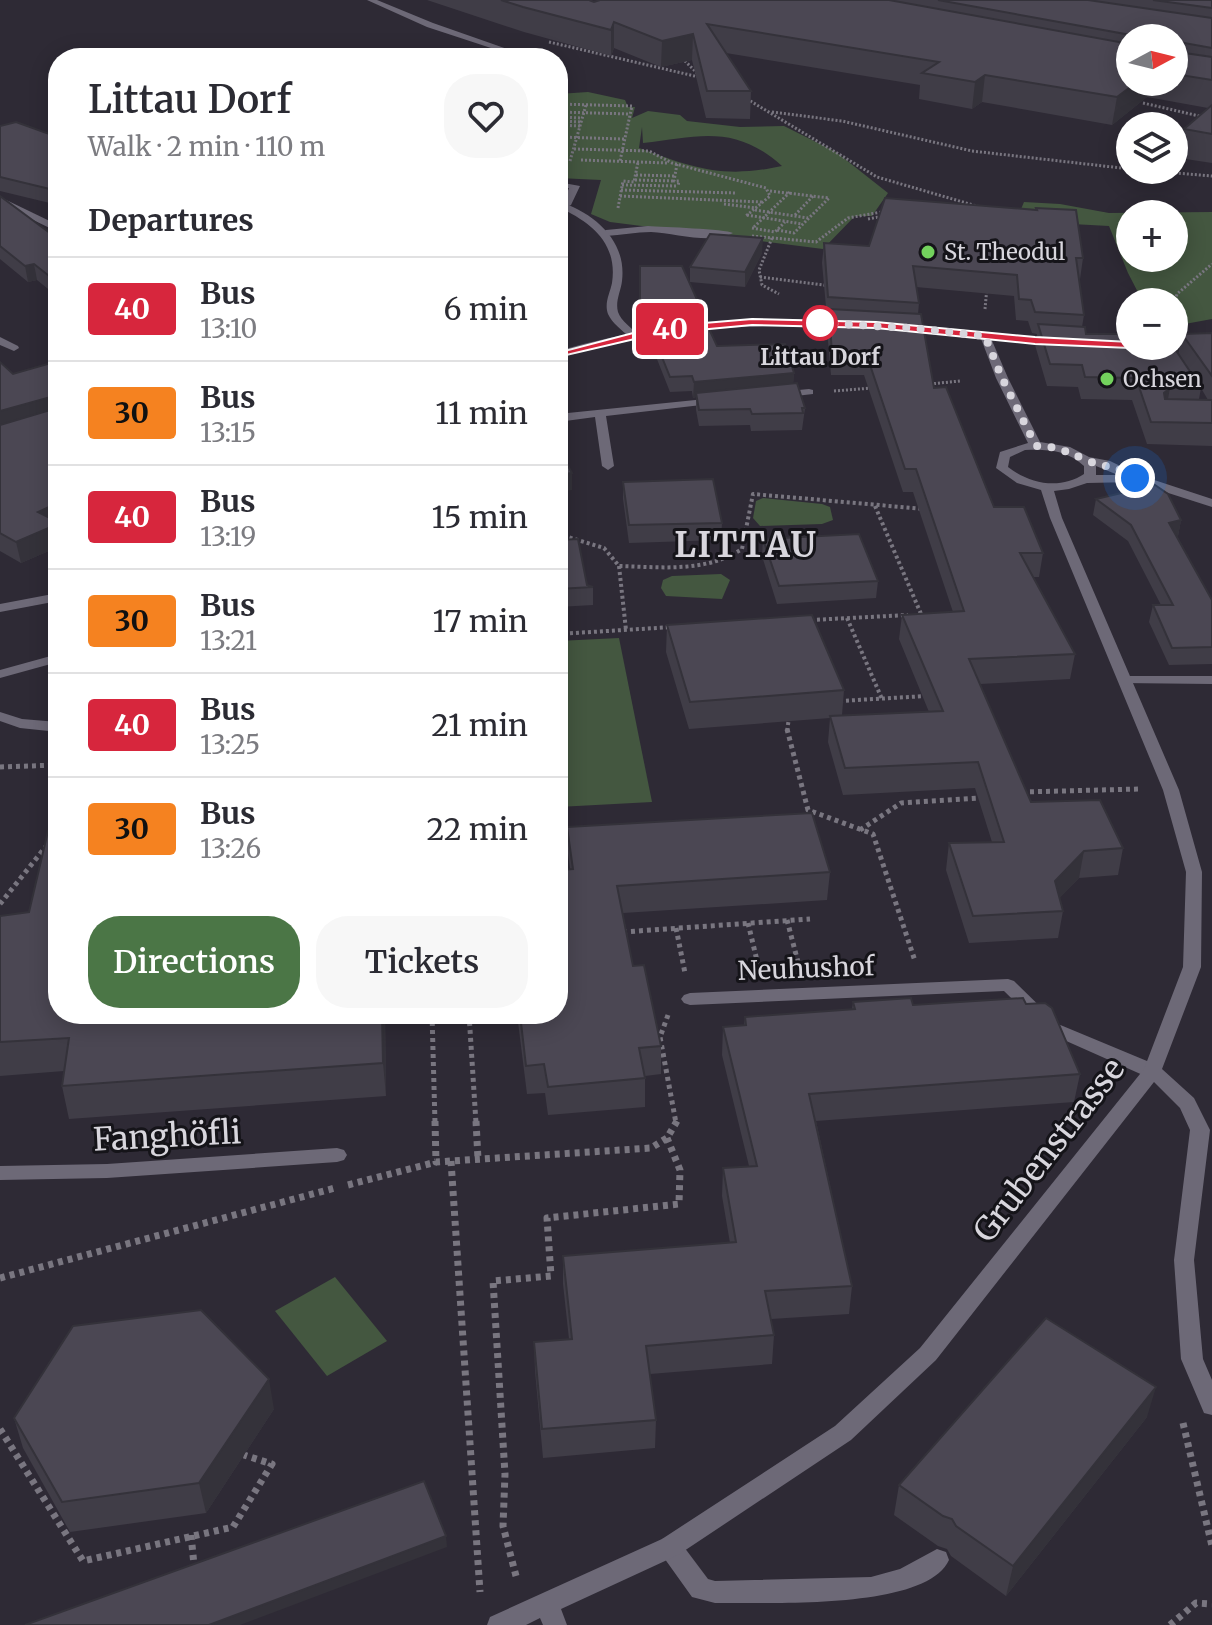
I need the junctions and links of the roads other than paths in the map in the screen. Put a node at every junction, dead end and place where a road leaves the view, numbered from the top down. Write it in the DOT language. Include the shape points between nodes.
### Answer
graph roads {
  1 [pos="371,0"];
  2 [pos="504,48"];
  3 [pos="568,186"];
  4 [pos="0,200"];
  5 [pos="568,203"];
  6 [pos="15,209"];
  7 [pos="568,209"];
  8 [pos="0,214"];
  9 [pos="48,223"];
  10 [pos="730,230"];
  11 [pos="606,233"];
  12 [pos="862,324"];
  13 [pos="891,326"];
  14 [pos="633,335"];
  15 [pos="985,336"];
  16 [pos="0,340"];
  17 [pos="1064,343"];
  18 [pos="1212,343"];
  19 [pos="1188,346"];
  20 [pos="14,348"];
  21 [pos="568,351"];
  22 [pos="809,392"];
  23 [pos="765,397"];
  24 [pos="735,399"];
  25 [pos="600,412"];
  26 [pos="568,417"];
  27 [pos="1036,446"];
  28 [pos="1086,460"];
  29 [pos="608,466"];
  30 [pos="1135,478"];
  31 [pos="1085,479"];
  32 [pos="1046,486"];
  33 [pos="1212,503"];
  34 [pos="48,599"];
  35 [pos="0,608"];
  36 [pos="48,661"];
  37 [pos="0,674"];
  38 [pos="1126,680"];
  39 [pos="1212,680"];
  40 [pos="0,716"];
  41 [pos="48,726"];
  42 [pos="690,999"];
  43 [pos="1152,1071"];
  44 [pos="337,1155"];
  45 [pos="0,1173"];
  46 [pos="1212,1406"];
  47 [pos="670,1547"];
  48 [pos="937,1560"];
  49 [pos="551,1615"];
  50 [pos="499,1625"];
  1 -- 2 [label="street"];
  3 -- 5 [label="street" via="575,186"];
  4 -- 6 [label="street"];
  6 -- 8 [label="street"];
  6 -- 9 [label="street"];
  7 -- 11 [label="street"];
  10 -- 11 [label="street"];
  11 -- 14 [label="street" via="619,269 613,315"];
  12 -- 14 [label="street" via="719,324"];
  13 -- 15 [label="street"];
  14 -- 21 [label="street"];
  15 -- 17 [label="street"];
  15 -- 27 [label="street"];
  16 -- 20 [label="street"];
  18 -- 19 [label="street"];
  22 -- 23 [label="street"];
  24 -- 25 [label="street"];
  25 -- 26 [label="street"];
  25 -- 29 [label="street"];
  27 -- 28 [label="street" via="1060,448"];
  27 -- 32 [label="street" via="1004,455 1002,468 1018,480"];
  28 -- 30 [label="street" via="1125,470"];
  28 -- 31 [label="street" via="1092,470"];
  30 -- 31 [label="street"];
  30 -- 33 [label="street"];
  31 -- 32 [label="street"];
  32 -- 38 [label="street, Grubenstrasse"];
  34 -- 35 [label="street"];
  36 -- 37 [label="street"];
  38 -- 39 [label="street"];
  38 -- 43 [label="street, Grubenstrasse" via="1171,790 1194,872 1192,967"];
  40 -- 41 [label="street"];
  42 -- 43 [label="street, Neuhushof" via="1008,985 1052,1028"];
  43 -- 46 [label="street, Neuhushof" via="1182,1093 1200,1130 1184,1260 1192,1359"];
  43 -- 47 [label="street, Grubenstrasse" via="928,1354 843,1433"];
  44 -- 45 [label="street, Fanghöfli"];
  47 -- 48 [label="street" via="701,1589 715,1592 871,1588 906,1579"];
  47 -- 49 [label="street, Grubenstrasse"];
  49 -- 50 [label="street, Grubenstrasse"];
}
